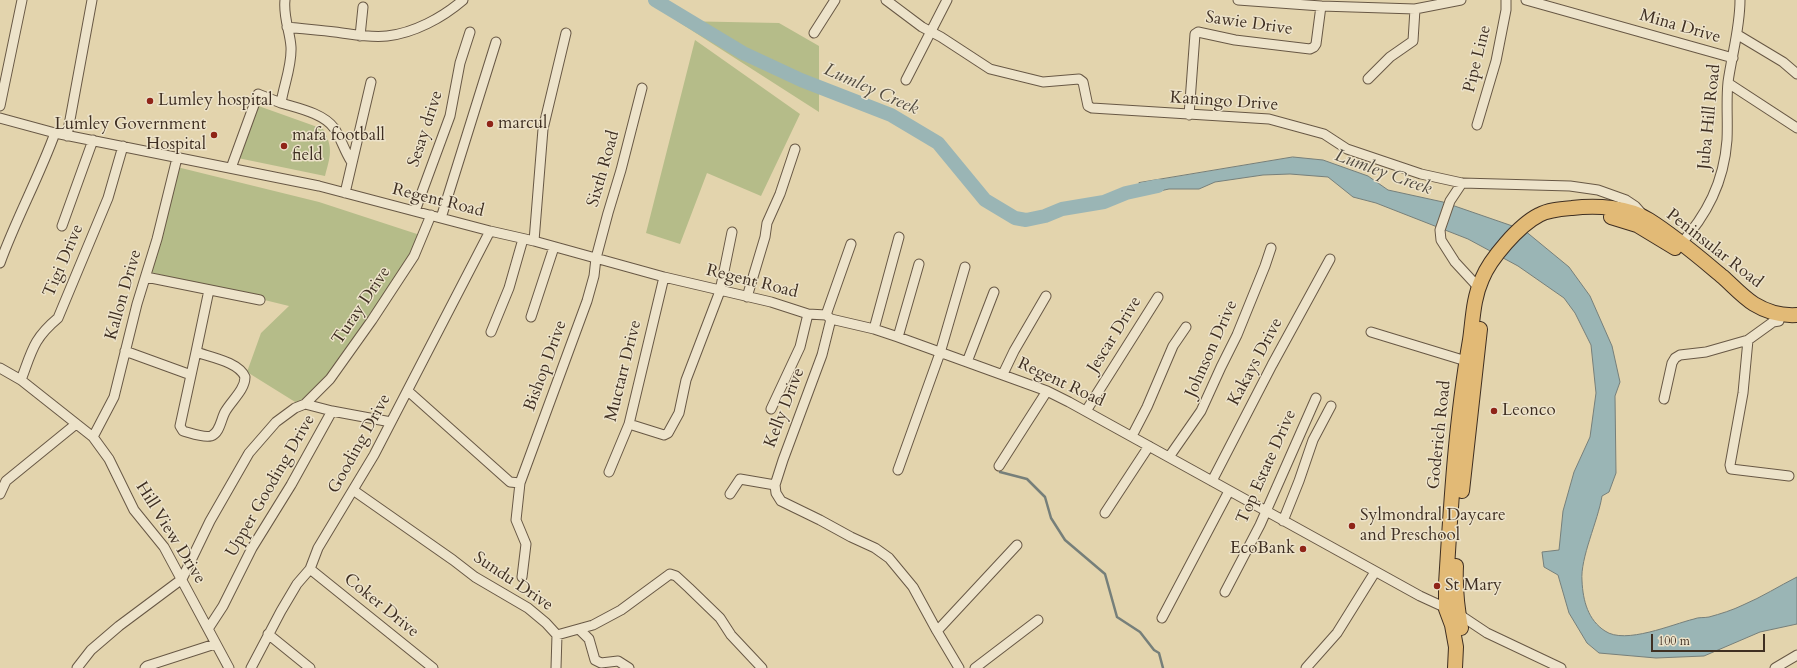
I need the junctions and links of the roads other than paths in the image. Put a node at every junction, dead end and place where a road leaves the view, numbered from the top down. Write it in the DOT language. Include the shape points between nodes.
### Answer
graph roads {
  1 [pos="22,0"];
  2 [pos="92,0"];
  3 [pos="285,0"];
  4 [pos="463,0"];
  5 [pos="835,0"];
  6 [pos="947,0"];
  7 [pos="1238,0"];
  8 [pos="1461,0"];
  9 [pos="1506,0"];
  10 [pos="1526,0"];
  11 [pos="1740,0"];
  12 [pos="892,2"];
  13 [pos="1321,6"];
  14 [pos="363,7"];
  15 [pos="1415,9"];
  16 [pos="287,27"];
  17 [pos="470,32"];
  18 [pos="932,32"];
  19 [pos="566,33"];
  20 [pos="814,33"];
  21 [pos="1738,35"];
  22 [pos="360,36"];
  23 [pos="496,42"];
  24 [pos="1733,58"];
  25 [pos="1797,74"];
  26 [pos="1368,79"];
  27 [pos="906,80"];
  28 [pos="371,82"];
  29 [pos="1728,83"];
  30 [pos="642,88"];
  31 [pos="281,102"];
  32 [pos="0,106"];
  33 [pos="1189,115"];
  34 [pos="0,118"];
  35 [pos="1477,125"];
  36 [pos="1797,128"];
  37 [pos="55,133"];
  38 [pos="67,136"];
  39 [pos="94,140"];
  40 [pos="123,146"];
  41 [pos="795,149"];
  42 [pos="177,158"];
  43 [pos="351,161"];
  44 [pos="231,168"];
  45 [pos="1462,183"];
  46 [pos="345,193"];
  47 [pos="415,211"];
  48 [pos="431,215"];
  49 [pos="441,218"];
  50 [pos="1644,223"];
  51 [pos="62,226"];
  52 [pos="490,231"];
  53 [pos="732,232"];
  54 [pos="899,237"];
  55 [pos="523,239"];
  56 [pos="534,241"];
  57 [pos="851,244"];
  58 [pos="1679,246"];
  59 [pos="554,247"];
  60 [pos="1271,248"];
  61 [pos="596,258"];
  62 [pos="1330,259"];
  63 [pos="0,263"];
  64 [pos="919,264"];
  65 [pos="965,267"];
  66 [pos="146,277"];
  67 [pos="664,277"];
  68 [pos="1483,283"];
  69 [pos="209,290"];
  70 [pos="720,290"];
  71 [pos="994,292"];
  72 [pos="1046,296"];
  73 [pos="747,297"];
  74 [pos="1158,297"];
  75 [pos="260,300"];
  76 [pos="808,314"];
  77 [pos="1797,316"];
  78 [pos="531,317"];
  79 [pos="828,317"];
  80 [pos="1779,321"];
  81 [pos="1797,324"];
  82 [pos="1186,328"];
  83 [pos="874,329"];
  84 [pos="491,332"];
  85 [pos="1371,332"];
  86 [pos="898,337"];
  87 [pos="1748,340"];
  88 [pos="125,351"];
  89 [pos="196,352"];
  90 [pos="940,352"];
  91 [pos="1466,361"];
  92 [pos="967,362"];
  93 [pos="0,368"];
  94 [pos="1003,374"];
  95 [pos="191,375"];
  96 [pos="21,380"];
  97 [pos="408,391"];
  98 [pos="1047,391"];
  99 [pos="1316,398"];
  100 [pos="1664,399"];
  101 [pos="305,404"];
  102 [pos="1331,406"];
  103 [pos="771,409"];
  104 [pos="332,411"];
  105 [pos="1086,411"];
  106 [pos="391,422"];
  107 [pos="76,424"];
  108 [pos="629,424"];
  109 [pos="1132,436"];
  110 [pos="93,437"];
  111 [pos="1149,446"];
  112 [pos="1169,457"];
  113 [pos="999,466"];
  114 [pos="898,470"];
  115 [pos="609,472"];
  116 [pos="1789,476"];
  117 [pos="3,480"];
  118 [pos="1212,481"];
  119 [pos="520,483"];
  120 [pos="775,485"];
  121 [pos="352,490"];
  122 [pos="1229,491"];
  123 [pos="0,494"];
  124 [pos="730,494"];
  125 [pos="1266,511"];
  126 [pos="1105,513"];
  127 [pos="1283,521"];
  128 [pos="1017,545"];
  129 [pos="310,569"];
  130 [pos="1375,572"];
  131 [pos="522,578"];
  132 [pos="182,579"];
  133 [pos="1226,592"];
  134 [pos="1452,611"];
  135 [pos="1162,618"];
  136 [pos="1038,620"];
  137 [pos="208,628"];
  138 [pos="580,629"];
  139 [pos="937,631"];
  140 [pos="268,634"];
  141 [pos="557,634"];
  142 [pos="215,644"];
  143 [pos="1797,655"];
  144 [pos="77,668"];
  145 [pos="144,668"];
  146 [pos="229,668"];
  147 [pos="251,668"];
  148 [pos="310,668"];
  149 [pos="433,668"];
  150 [pos="556,668"];
  151 [pos="628,668"];
  152 [pos="762,668"];
  153 [pos="959,668"];
  154 [pos="975,668"];
  155 [pos="1306,668"];
  156 [pos="1455,668"];
  157 [pos="1464,668"];
  158 [pos="1561,668"];
  159 [pos="1775,668"];
  1 -- 32 [label="street"];
  2 -- 38 [label="street"];
  3 -- 16 [label="street"];
  4 -- 22 [label="street" via="427,23 405,33"];
  5 -- 20 [label="street"];
  6 -- 18 [label="street"];
  7 -- 13 [label="street"];
  8 -- 15 [label="street"];
  9 -- 35 [label="street, Pipe Line" via="1496,61"];
  10 -- 24 [label="street, Mina Drive"];
  11 -- 21 [label="street, Juba Hill Road"];
  12 -- 18 [label="street"];
  13 -- 15 [label="street"];
  13 -- 33 [label="street, Sawie Drive" via="1316,44 1310,49 1235,40 1198,32 1195,34"];
  14 -- 22 [label="street"];
  15 -- 26 [label="street" via="1413,41 1390,57"];
  16 -- 22 [label="street"];
  16 -- 31 [label="street" via="291,59"];
  17 -- 47 [label="street, Sesay drive" via="460,63 450,116"];
  18 -- 27 [label="street"];
  18 -- 33 [label="street, Kaningo Drive" via="990,69 1043,82 1079,79 1083,82 1088,106 1092,108"];
  19 -- 56 [label="street" via="543,129"];
  21 -- 24 [label="street, Juba Hill Road"];
  21 -- 25 [label="street" via="1783,62"];
  23 -- 49 [label="street"];
  24 -- 29 [label="street, Juba Hill Road"];
  28 -- 43 [label="street"];
  29 -- 36 [label="street"];
  29 -- 58 [label="street, Juba Hill Road" via="1725,161 1704,215"];
  30 -- 61 [label="street, Sixth Road"];
  31 -- 43 [label="street" via="326,120 333,127"];
  31 -- 44 [label="street" via="258,94"];
  33 -- 45 [label="street, Kaningo Drive" via="1269,119 1302,127 1324,134 1347,149 1421,174"];
  34 -- 37 [label="street, Regent Road"];
  37 -- 38 [label="street, Regent Road"];
  37 -- 63 [label="street"];
  38 -- 39 [label="street, Regent Road"];
  39 -- 40 [label="street, Regent Road"];
  39 -- 51 [label="street"];
  40 -- 42 [label="street, Regent Road"];
  40 -- 96 [label="street, Tigi Drive" via="108,198 58,318 42,332 35,343"];
  41 -- 73 [label="street" via="767,223"];
  42 -- 44 [label="street, Regent Road"];
  42 -- 66 [label="street, Kallon Drive"];
  43 -- 46 [label="street"];
  44 -- 46 [label="street, Regent Road"];
  45 -- 50 [label="street, Kaningo Drive" via="1570,186 1598,190 1636,206"];
  45 -- 68 [label="street" via="1450,201 1440,230 1441,240 1455,262"];
  46 -- 47 [label="street, Regent Road"];
  47 -- 48 [label="street, Regent Road"];
  48 -- 49 [label="street, Regent Road"];
  48 -- 101 [label="street, Turay Drive" via="414,256 372,320 330,379"];
  49 -- 52 [label="street, Regent Road"];
  50 -- 58 [label="main road, Peninsular Road"];
  50 -- 68 [label="main road, Peninsular Road" via="1633,213 1615,208 1558,210 1539,219 1505,246 1493,260"];
  52 -- 55 [label="street, Regent Road"];
  52 -- 97 [label="street, Gooding Drive"];
  53 -- 70 [label="street"];
  54 -- 83 [label="street"];
  55 -- 56 [label="street, Regent Road"];
  55 -- 84 [label="street" via="509,288"];
  56 -- 59 [label="street, Regent Road"];
  57 -- 79 [label="street, Kelly Drive"];
  58 -- 77 [label="main road, Peninsular Road" via="1754,304 1782,315"];
  58 -- 80 [label="main road, Peninsular Road" via="1750,309"];
  59 -- 61 [label="street, Regent Road"];
  59 -- 78 [label="street"];
  60 -- 112 [label="street, Johnson Drive" via="1237,335 1201,411"];
  61 -- 67 [label="street, Regent Road"];
  61 -- 119 [label="street, Bishop Drive" via="587,301"];
  62 -- 118 [label="street, Kakays Drive"];
  64 -- 86 [label="street"];
  65 -- 90 [label="street"];
  66 -- 69 [label="street"];
  66 -- 88 [label="street, Kallon Drive"];
  67 -- 70 [label="street, Regent Road"];
  67 -- 108 [label="street, Muctarr Drive"];
  68 -- 91 [label="main road, Goderich Road" via="1473,309"];
  68 -- 134 [label="main road, Goderich Road"];
  69 -- 75 [label="street"];
  69 -- 89 [label="street"];
  70 -- 73 [label="street, Regent Road"];
  70 -- 108 [label="street" via="686,380 679,413 668,433 664,435"];
  71 -- 92 [label="street"];
  72 -- 94 [label="street"];
  73 -- 76 [label="street, Regent Road"];
  74 -- 105 [label="street, Jescar Drive"];
  76 -- 79 [label="street, Regent Road"];
  76 -- 103 [label="street" via="800,347"];
  79 -- 83 [label="street, Regent Road"];
  79 -- 120 [label="street, Kelly Drive" via="822,355"];
  80 -- 81 [label="main road, Peninsular Road"];
  80 -- 87 [label="street" via="1773,322"];
  82 -- 109 [label="street" via="1172,346"];
  83 -- 86 [label="street, Regent Road"];
  85 -- 91 [label="street"];
  86 -- 90 [label="street, Regent Road"];
  87 -- 100 [label="street" via="1675,358"];
  87 -- 116 [label="street" via="1731,469"];
  88 -- 95 [label="street"];
  88 -- 110 [label="street, Kallon Drive" via="114,397"];
  89 -- 95 [label="street"];
  89 -- 95 [label="street" via="238,368 245,377 243,386 226,408 216,433 211,436 202,436 181,429 180,422"];
  90 -- 92 [label="street, Regent Road"];
  90 -- 114 [label="street"];
  91 -- 134 [label="main road, Goderich Road" via="1449,526 1446,584"];
  92 -- 94 [label="street, Regent Road"];
  93 -- 96 [label="street, Hill View Drive"];
  94 -- 98 [label="street, Regent Road"];
  96 -- 107 [label="street, Hill View Drive"];
  97 -- 106 [label="street, Gooding Drive"];
  97 -- 119 [label="street" via="510,482"];
  98 -- 105 [label="street, Regent Road"];
  98 -- 113 [label="street"];
  99 -- 125 [label="street, Top Estate Drive"];
  101 -- 104 [label="street"];
  101 -- 132 [label="street, Turay Drive" via="276,422 249,454 210,521"];
  102 -- 127 [label="street" via="1313,440 1300,481"];
  104 -- 106 [label="street, Upper Gooding Drive"];
  104 -- 137 [label="street, Upper Gooding Drive" via="252,548 223,606"];
  105 -- 109 [label="street, Regent Road"];
  106 -- 121 [label="street, Gooding Drive"];
  107 -- 110 [label="street, Hill View Drive"];
  107 -- 117 [label="street"];
  108 -- 115 [label="street, Muctarr Drive"];
  109 -- 111 [label="street, Regent Road"];
  110 -- 132 [label="street, Hill View Drive" via="109,459 134,510 164,547"];
  111 -- 112 [label="street, Regent Road"];
  111 -- 126 [label="street"];
  112 -- 118 [label="street, Regent Road"];
  117 -- 123 [label="street"];
  118 -- 122 [label="street, Regent Road"];
  119 -- 131 [label="street, Bishop Drive" via="516,520 526,544"];
  120 -- 124 [label="street" via="740,479"];
  120 -- 139 [label="street" via="780,500 890,558 913,587"];
  121 -- 129 [label="street, Gooding Drive" via="318,548"];
  121 -- 141 [label="street, Sundu Drive" via="475,577 528,608"];
  122 -- 125 [label="street, Regent Road"];
  122 -- 135 [label="street"];
  125 -- 127 [label="street, Regent Road"];
  125 -- 133 [label="street, Top Estate Drive"];
  127 -- 130 [label="street, Regent Road"];
  128 -- 139 [label="street"];
  129 -- 140 [label="street, Gooding Drive" via="297,584"];
  129 -- 149 [label="street, Coker Drive"];
  130 -- 134 [label="street, Regent Road"];
  130 -- 155 [label="street" via="1337,633"];
  132 -- 137 [label="street, Hill View Drive"];
  132 -- 144 [label="street" via="119,626 91,650"];
  134 -- 156 [label="main road, Goderich Road" via="1456,647"];
  134 -- 157 [label="main road, Goderich Road" via="1464,644"];
  134 -- 158 [label="street, Regent Road" via="1487,632"];
  136 -- 154 [label="street"];
  137 -- 142 [label="street, Hill View Drive"];
  138 -- 141 [label="street, Sundu Drive"];
  138 -- 151 [label="street" via="589,639 595,660 601,663 618,661"];
  138 -- 152 [label="street, Sundu Drive" via="620,610 670,574 676,576 720,618 731,635"];
  139 -- 153 [label="street"];
  140 -- 147 [label="street, Gooding Drive"];
  140 -- 148 [label="street"];
  141 -- 150 [label="street"];
  142 -- 145 [label="street"];
  142 -- 146 [label="street, Hill View Drive"];
  143 -- 159 [label="street"];
}
